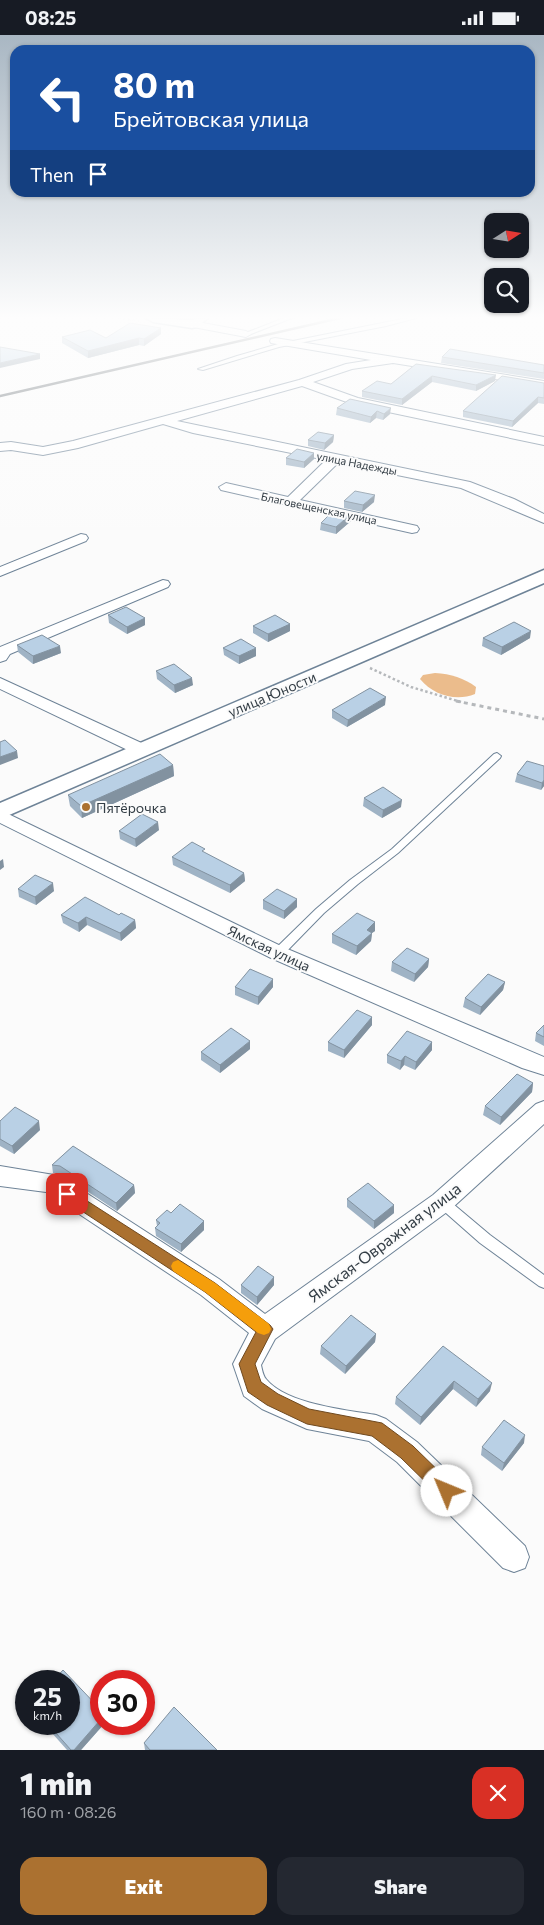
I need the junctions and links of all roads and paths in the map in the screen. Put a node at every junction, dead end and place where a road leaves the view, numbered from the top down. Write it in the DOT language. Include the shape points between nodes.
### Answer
graph roads {
  1 [pos="243,398"];
  2 [pos="347,398"];
  3 [pos="165,421"];
  4 [pos="544,441"];
  5 [pos="0,447"];
  6 [pos="335,459"];
  7 [pos="226,487"];
  8 [pos="290,502"];
  9 [pos="544,519"];
  10 [pos="412,529"];
  11 [pos="81,538"];
  12 [pos="0,572"];
  13 [pos="544,576"];
  14 [pos="163,584"];
  15 [pos="0,657"];
  16 [pos="354,659"];
  17 [pos="0,668"];
  18 [pos="0,683"];
  19 [pos="32,699"];
  20 [pos="544,719"];
  21 [pos="142,750"];
  22 [pos="498,756"];
  23 [pos="0,812"];
  24 [pos="0,816"];
  25 [pos="278,953"];
  26 [pos="544,1066"];
  27 [pos="544,1110"];
  28 [pos="0,1176"];
  29 [pos="442,1202"];
  30 [pos="544,1282"];
  31 [pos="265,1329"];
  32 [pos="514,1557"];
  1 -- 3 [label="street"];
  2 -- 4 [label="street"];
  3 -- 5 [label="street" via="43,451"];
  3 -- 6 [label="street, улица Надежды"];
  6 -- 8 [label="street"];
  6 -- 9 [label="street, улица Надежды" via="465,485"];
  7 -- 8 [label="street, Благовещенская улица"];
  8 -- 10 [label="street, Благовещенская улица"];
  11 -- 12 [label="street"];
  13 -- 16 [label="street, улица Юности"];
  14 -- 15 [label="street" via="4,651"];
  16 -- 20 [label="path" via="404,686 448,700"];
  16 -- 21 [label="street, улица Юности"];
  17 -- 19 [label="street"];
  18 -- 19 [label="street"];
  19 -- 21 [label="street"];
  21 -- 23 [label="street, улица Юности"];
  22 -- 25 [label="lane" via="395,851 320,911"];
  24 -- 25 [label="street, Ямская улица"];
  25 -- 26 [label="street, Ямская улица"];
  27 -- 29 [label="street, Ямская-Овражная улица"];
  28 -- 31 [label="street" via="51,1183 210,1287"];
  29 -- 30 [label="lane" via="485,1239"];
  29 -- 31 [label="street, Ямская-Овражная улица"];
  31 -- 32 [label="street" via="247,1364 254,1387 272,1400 307,1416 376,1429 407,1452"];
}
